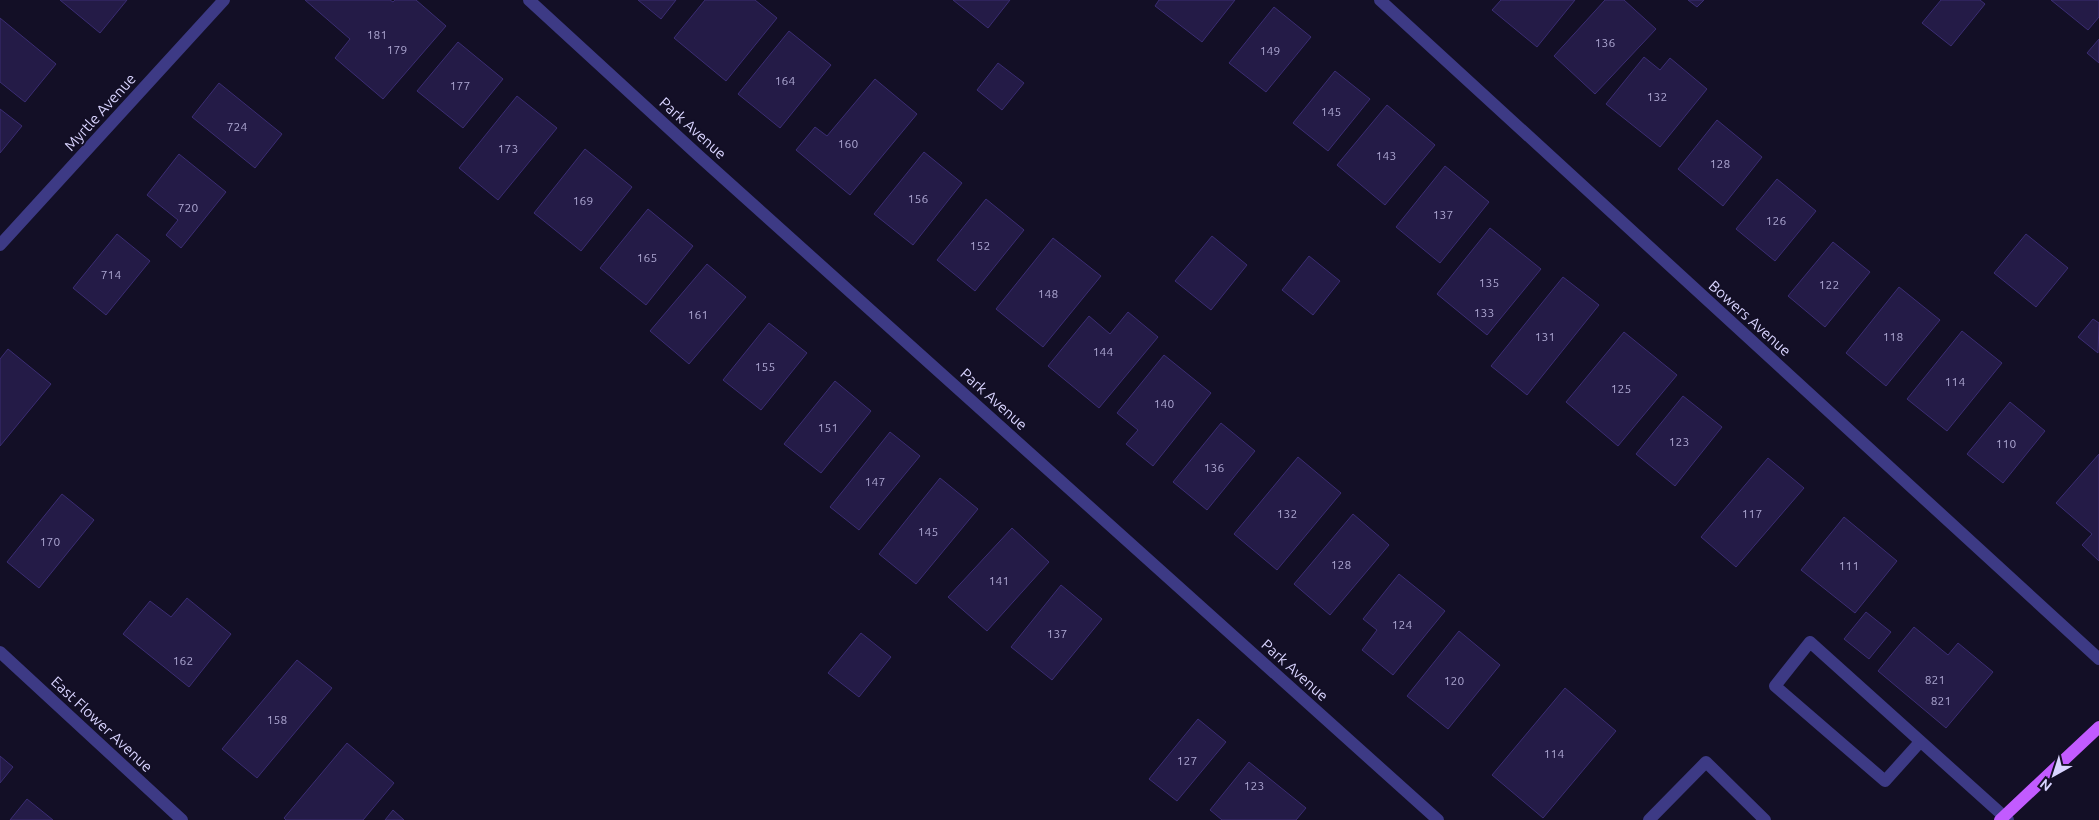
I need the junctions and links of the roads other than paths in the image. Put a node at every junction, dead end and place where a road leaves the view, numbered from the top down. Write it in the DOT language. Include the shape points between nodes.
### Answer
graph roads {
  1 [pos="224,0"];
  2 [pos="529,0"];
  3 [pos="1380,0"];
  4 [pos="0,246"];
  5 [pos="0,652"];
  6 [pos="2099,659"];
  7 [pos="2099,727"];
  8 [pos="1920,742"];
  9 [pos="2004,819"];
  10 [pos="182,820"];
  11 [pos="1438,820"];
  12 [pos="1649,820"];
  13 [pos="1765,820"];
  1 -- 4 [label="street, Myrtle Avenue"];
  2 -- 11 [label="street, Park Avenue"];
  3 -- 6 [label="street, Bowers Avenue"];
  5 -- 10 [label="street, East Flower Avenue"];
  7 -- 9 [label="main road"];
  8 -- 8 [label="street" via="1810,642 1775,686 1885,781"];
  8 -- 9 [label="street"];
  12 -- 13 [label="street" via="1706,762"];
}
